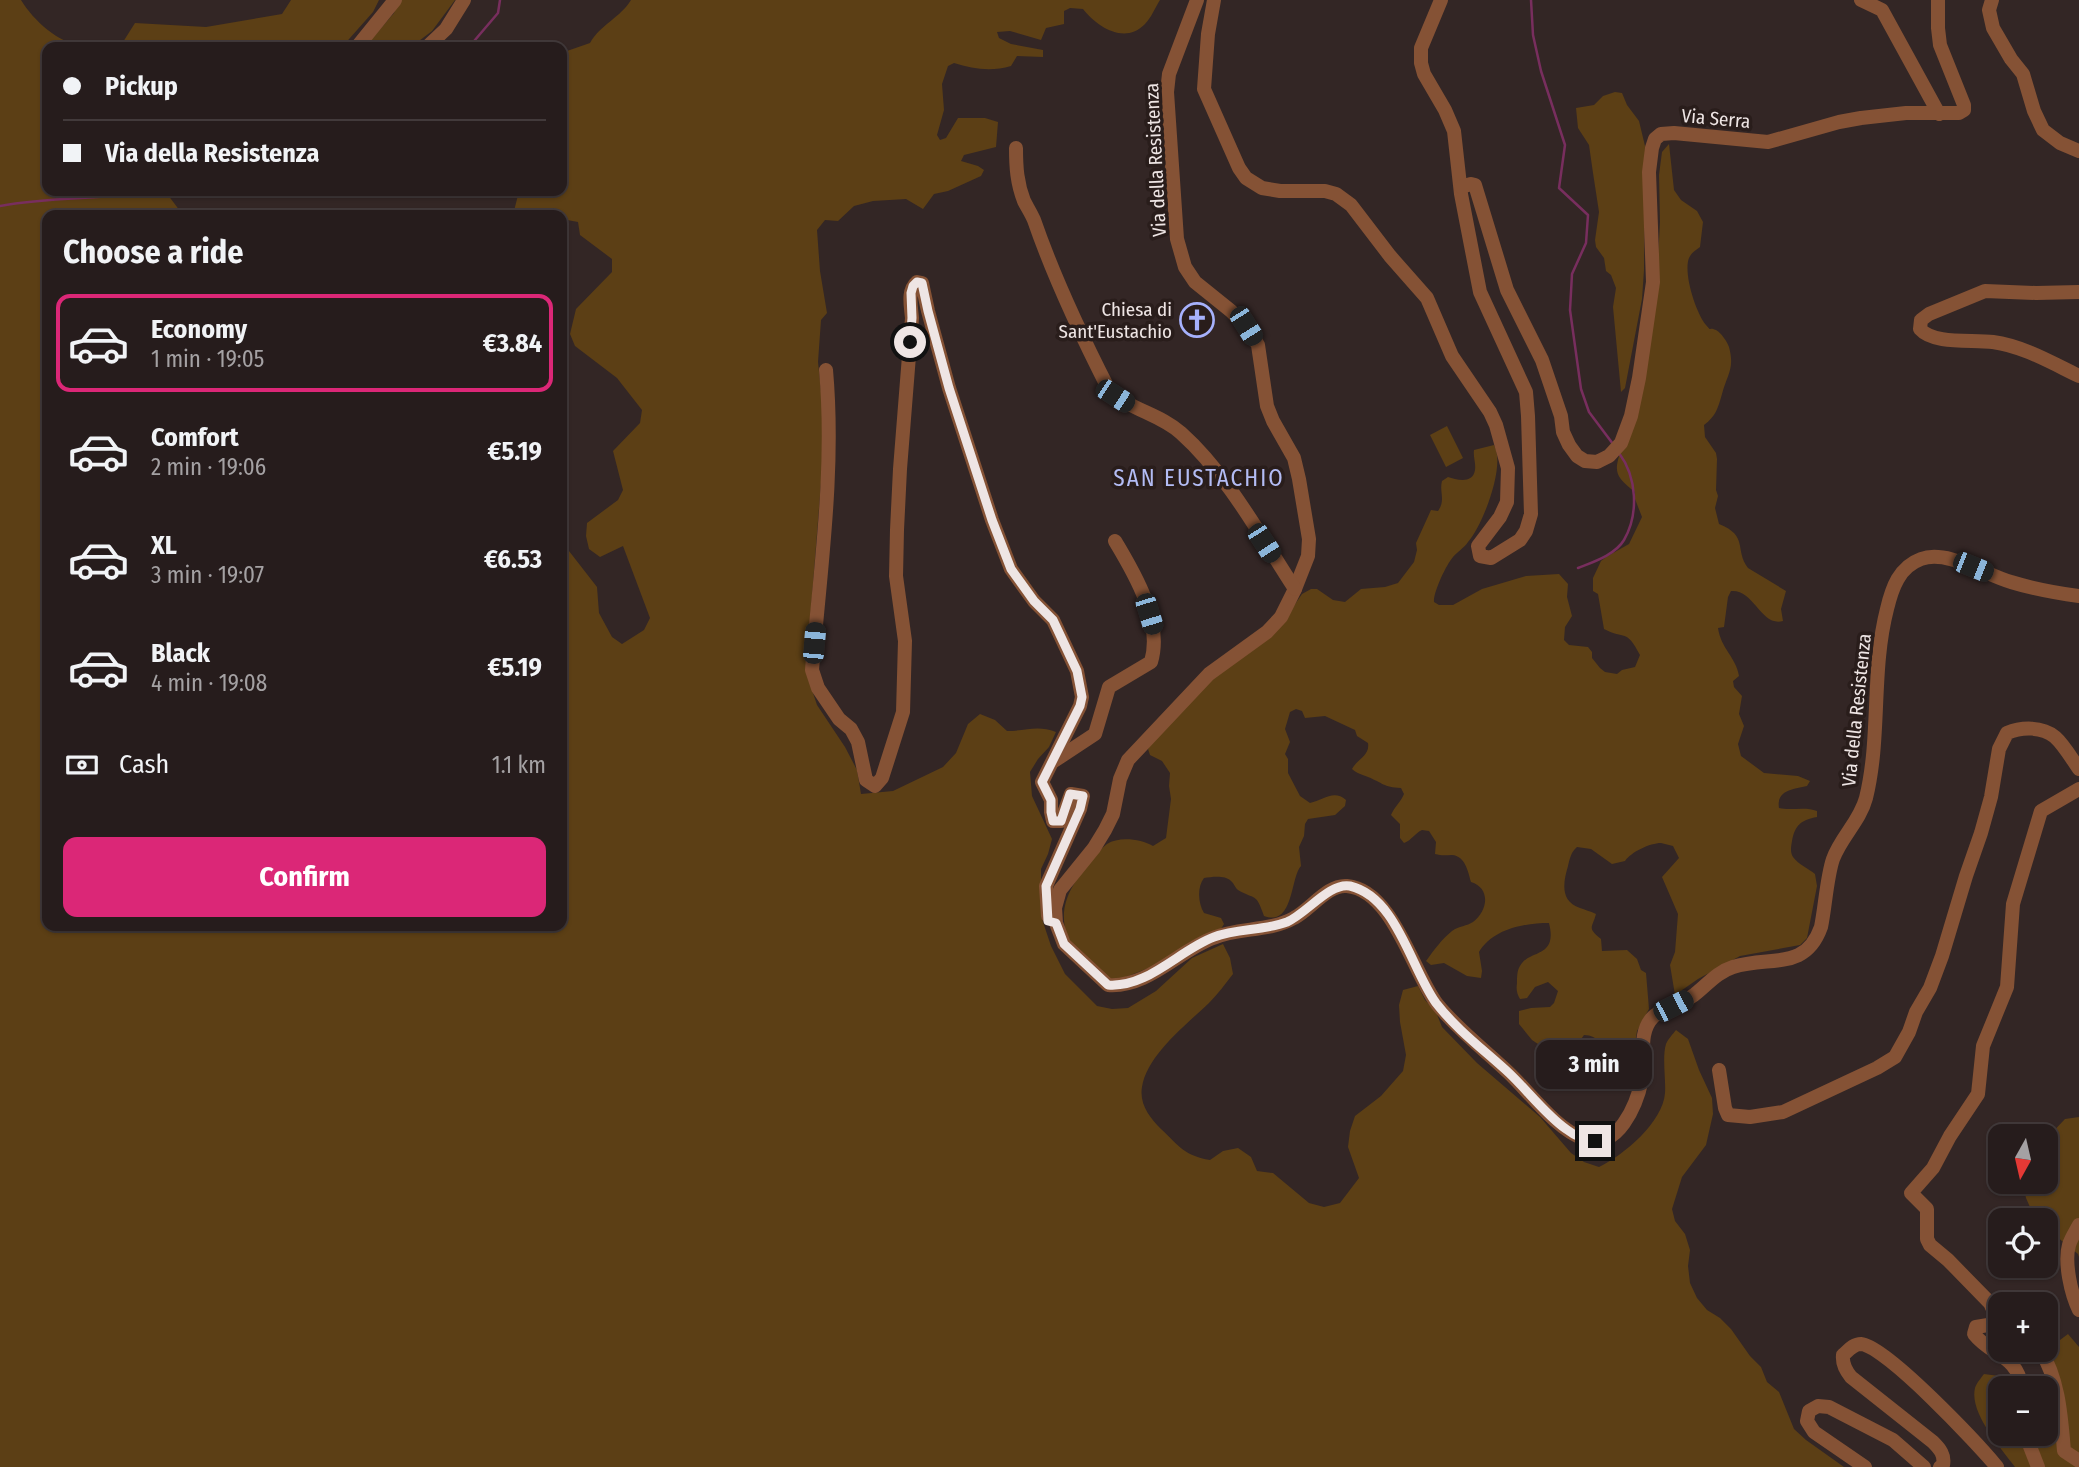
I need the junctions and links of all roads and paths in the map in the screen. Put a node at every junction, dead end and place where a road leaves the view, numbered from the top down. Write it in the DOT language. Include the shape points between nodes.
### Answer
graph roads {
  1 [pos="395,0"];
  2 [pos="464,0"];
  3 [pos="1197,0"];
  4 [pos="1214,0"];
  5 [pos="1441,0"];
  6 [pos="1861,0"];
  7 [pos="1938,0"];
  8 [pos="1992,0"];
  9 [pos="360,42"];
  10 [pos="432,42"];
  11 [pos="1939,114"];
  12 [pos="1016,148"];
  13 [pos="2079,151"];
  14 [pos="1461,187"];
  15 [pos="2079,292"];
  16 [pos="826,370"];
  17 [pos="2079,376"];
  18 [pos="1115,541"];
  19 [pos="1295,589"];
  20 [pos="2079,596"];
  21 [pos="1050,764"];
  22 [pos="2079,769"];
  23 [pos="2079,789"];
  24 [pos="1056,923"];
  25 [pos="1719,1070"];
  26 [pos="2079,1225"];
  27 [pos="1988,1301"];
  28 [pos="2079,1310"];
  29 [pos="1988,1325"];
  30 [pos="1988,1348"];
  31 [pos="2047,1362"];
  32 [pos="2030,1446"];
  33 [pos="2079,1461"];
  34 [pos="1865,1467"];
  35 [pos="1924,1467"];
  36 [pos="1940,1467"];
  37 [pos="1997,1467"];
  38 [pos="2038,1467"];
  1 -- 9 [label="street"];
  2 -- 10 [label="street"];
  3 -- 19 [label="street, Via della Resistenza" via="1169,74 1167,92 1177,239 1195,282 1231,311 1258,345 1268,406 1294,458 1307,524 1308,555"];
  4 -- 14 [label="street" via="1204,89 1239,168 1262,188 1325,191 1351,205 1427,298 1452,356 1490,412 1508,468 1507,502 1478,546 1480,556 1491,558 1520,540 1531,514 1528,416 1526,392 1480,292"];
  5 -- 14 [label="street" via="1421,48 1421,63 1454,131"];
  6 -- 11 [label="street" via="1882,10"];
  7 -- 11 [label="street, Via Serra" via="1940,45 1964,105 1959,113"];
  8 -- 13 [label="street" via="1993,28 2023,75 2043,130"];
  11 -- 14 [label="street, Via Serra" via="1861,118 1768,142 1674,133 1655,139 1649,172 1653,282 1639,378 1621,443 1597,462 1585,461 1569,445 1542,360 1507,290 1479,195 1471,184"];
  12 -- 19 [label="street" via="1019,186 1064,298 1108,388 1132,407 1178,430 1202,453"];
  15 -- 17 [label="street" via="1985,291 1920,320 1920,329 1936,338 2014,347"];
  16 -- 21 [label="street" via="830,465 812,670 818,688 858,742 866,780 875,786 882,779 903,712 905,641 897,530 911,293 917,282 922,283 949,388 1011,569 1053,620 1077,671 1080,706"];
  18 -- 21 [label="street" via="1137,579 1154,632 1151,662 1109,687 1095,734"];
  19 -- 24 [label="street, Via della Resistenza" via="1281,617 1209,674 1128,760 1105,831 1060,890"];
  20 -- 24 [label="street, Via della Resistenza" via="2010,582 1931,556 1903,570 1893,585 1886,613 1865,800 1833,858 1817,938 1795,958 1730,968 1654,1016 1644,1036 1643,1077 1635,1105 1609,1138 1585,1140 1565,1129 1463,1033 1435,1001 1395,926 1375,899 1362,890 1346,885 1333,888 1284,923 1213,937 1147,976 1116,985 1108,985 1064,944"];
  21 -- 24 [label="street" via="1042,782 1051,800 1053,821 1061,821 1070,794 1083,796 1046,886 1048,921"];
  22 -- 25 [label="street" via="2055,736 2020,728 2007,733 1942,956 1895,1057 1783,1112 1751,1118 1728,1115"];
  23 -- 27 [label="street" via="2041,811 2013,904 2007,987 1983,1046 1978,1094 1933,1168 1911,1193 1927,1209 1930,1245"];
  26 -- 28 [label="street" via="2067,1255"];
  29 -- 30 [label="street" via="1976,1327 1974,1334"];
  31 -- 33 [label="street" via="2053,1372 2064,1451"];
  32 -- 38 [label="street"];
  34 -- 35 [label="street" via="1814,1432 1807,1421 1809,1411 1829,1407 1893,1440"];
  36 -- 37 [label="street" via="1944,1459 1933,1442 1851,1377 1843,1355 1854,1345 1862,1344 1886,1357 1948,1413"];
}
